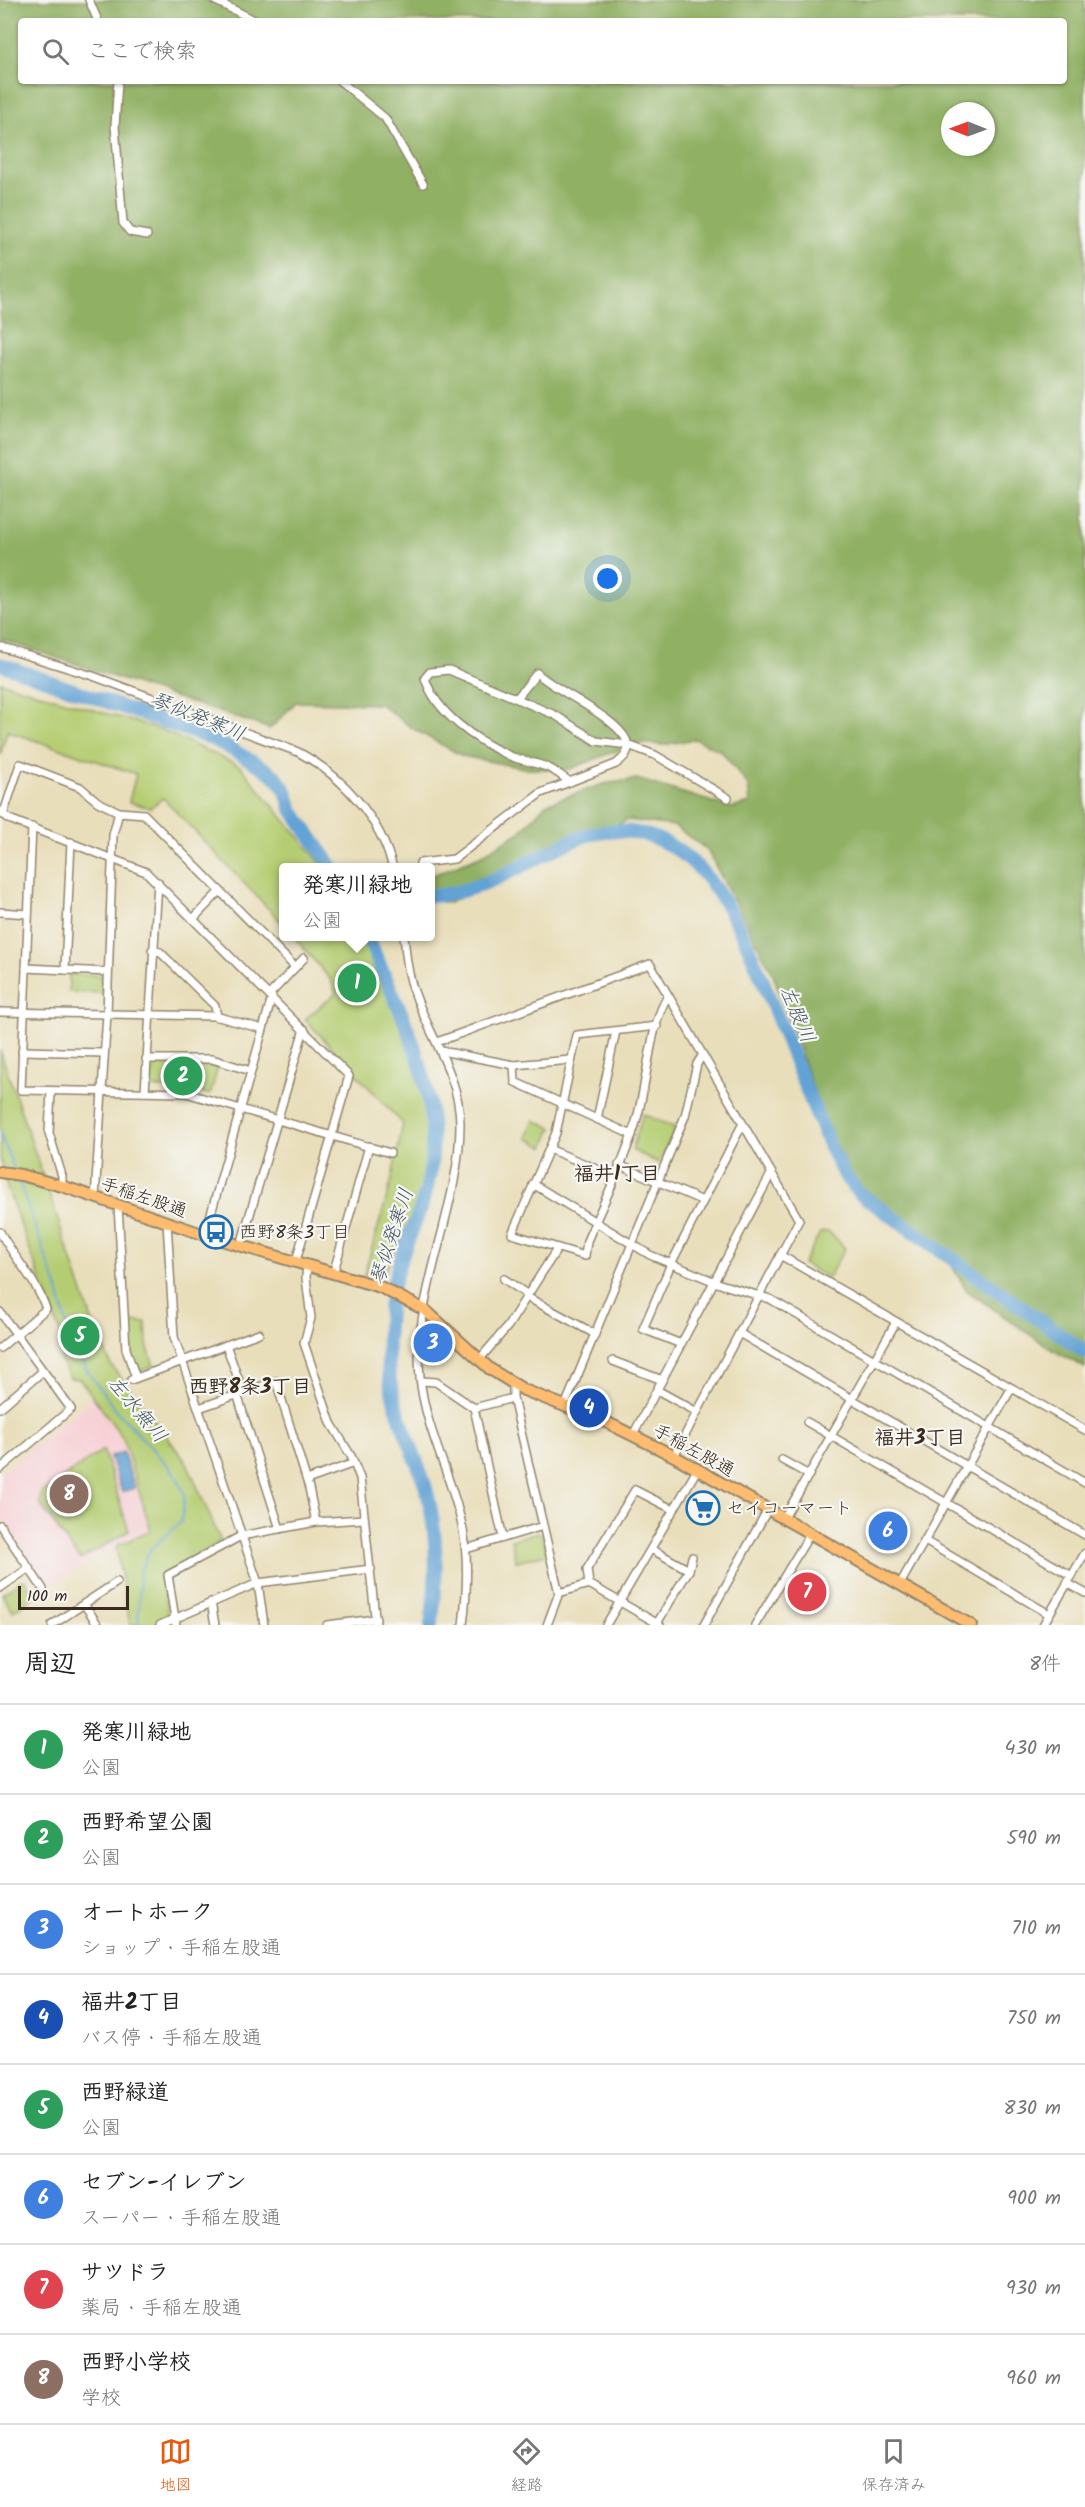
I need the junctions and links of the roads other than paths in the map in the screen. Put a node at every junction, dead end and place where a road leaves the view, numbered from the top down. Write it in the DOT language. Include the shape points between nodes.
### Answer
graph roads {
  1 [pos="89,0"];
  2 [pos="214,0"];
  3 [pos="97,18"];
  4 [pos="250,18"];
  5 [pos="118,84"];
  6 [pos="344,84"];
  7 [pos="423,184"];
  8 [pos="147,235"];
  9 [pos="0,646"];
  10 [pos="517,698"];
  11 [pos="628,745"];
  12 [pos="570,782"];
  13 [pos="728,798"];
  14 [pos="119,812"];
  15 [pos="2,813"];
  16 [pos="32,827"];
  17 [pos="71,842"];
  18 [pos="112,859"];
  19 [pos="392,863"];
  20 [pos="420,863"];
  21 [pos="158,882"];
  22 [pos="220,891"];
  23 [pos="0,912"];
  24 [pos="28,914"];
  25 [pos="194,918"];
  26 [pos="405,941"];
  27 [pos="152,950"];
  28 [pos="304,958"];
  29 [pos="294,966"];
  30 [pos="26,968"];
  31 [pos="65,970"];
  32 [pos="108,972"];
  33 [pos="271,995"];
  34 [pos="668,996"];
  35 [pos="0,1012"];
  36 [pos="24,1013"];
  37 [pos="107,1014"];
  38 [pos="148,1015"];
  39 [pos="217,1017"];
  40 [pos="657,1026"];
  41 [pos="263,1029"];
  42 [pos="304,1029"];
  43 [pos="616,1030"];
  44 [pos="437,1042"];
  45 [pos="22,1051"];
  46 [pos="441,1051"];
  47 [pos="104,1053"];
  48 [pos="702,1056"];
  49 [pos="146,1059"];
  50 [pos="572,1060"];
  51 [pos="514,1065"];
  52 [pos="251,1071"];
  53 [pos="51,1091"];
  54 [pos="103,1092"];
  55 [pos="145,1092"];
  56 [pos="562,1104"];
  57 [pos="241,1109"];
  58 [pos="276,1119"];
  59 [pos="597,1119"];
  60 [pos="742,1125"];
  61 [pos="332,1135"];
  62 [pos="632,1135"];
  63 [pos="369,1146"];
  64 [pos="549,1149"];
  65 [pos="390,1153"];
  66 [pos="619,1165"];
  67 [pos="11,1173"];
  68 [pos="771,1174"];
  69 [pos="614,1176"];
  70 [pos="658,1181"];
  71 [pos="533,1184"];
  72 [pos="62,1186"];
  73 [pos="94,1198"];
  74 [pos="703,1201"];
  75 [pos="118,1206"];
  76 [pos="596,1221"];
  77 [pos="166,1222"];
  78 [pos="0,1232"];
  79 [pos="205,1235"];
  80 [pos="632,1244"];
  81 [pos="241,1245"];
  82 [pos="556,1249"];
  83 [pos="780,1256"];
  84 [pos="302,1263"];
  85 [pos="671,1264"];
  86 [pos="334,1272"];
  87 [pos="504,1279"];
  88 [pos="714,1282"];
  89 [pos="759,1295"];
  90 [pos="527,1296"];
  91 [pos="425,1310"];
  92 [pos="0,1312"];
  93 [pos="896,1322"];
  94 [pos="259,1333"];
  95 [pos="739,1333"];
  96 [pos="16,1334"];
  97 [pos="595,1334"];
  98 [pos="681,1344"];
  99 [pos="226,1345"];
  100 [pos="0,1348"];
  101 [pos="478,1359"];
  102 [pos="875,1360"];
  103 [pos="613,1361"];
  104 [pos="183,1362"];
  105 [pos="43,1371"];
  106 [pos="662,1380"];
  107 [pos="421,1381"];
  108 [pos="513,1383"];
  109 [pos="1011,1389"];
  110 [pos="657,1390"];
  111 [pos="240,1393"];
  112 [pos="513,1398"];
  113 [pos="852,1399"];
  114 [pos="565,1406"];
  115 [pos="0,1408"];
  116 [pos="199,1408"];
  117 [pos="474,1408"];
  118 [pos="697,1412"];
  119 [pos="807,1422"];
  120 [pos="988,1426"];
  121 [pos="1085,1430"];
  122 [pos="633,1435"];
  123 [pos="830,1437"];
  124 [pos="674,1456"];
  125 [pos="782,1460"];
  126 [pos="354,1463"];
  127 [pos="965,1465"];
  128 [pos="0,1469"];
  129 [pos="697,1470"];
  130 [pos="809,1475"];
  131 [pos="307,1480"];
  132 [pos="1085,1483"];
  133 [pos="945,1503"];
  134 [pos="768,1509"];
  135 [pos="674,1510"];
  136 [pos="784,1518"];
  137 [pos="364,1519"];
  138 [pos="316,1522"];
  139 [pos="543,1526"];
  140 [pos="1,1529"];
  141 [pos="280,1529"];
  142 [pos="810,1534"];
  143 [pos="1085,1535"];
  144 [pos="241,1536"];
  145 [pos="503,1538"];
  146 [pos="925,1541"];
  147 [pos="465,1549"];
  148 [pos="651,1549"];
  149 [pos="1085,1552"];
  150 [pos="692,1557"];
  151 [pos="29,1568"];
  152 [pos="371,1569"];
  153 [pos="689,1570"];
  154 [pos="1072,1576"];
  155 [pos="117,1582"];
  156 [pos="258,1582"];
  157 [pos="1067,1583"];
  158 [pos="589,1584"];
  159 [pos="900,1584"];
  160 [pos="0,1588"];
  161 [pos="43,1589"];
  162 [pos="559,1593"];
  163 [pos="1085,1593"];
  164 [pos="211,1602"];
  165 [pos="619,1602"];
  166 [pos="84,1604"];
  167 [pos="1049,1614"];
  168 [pos="175,1622"];
  169 [pos="376,1622"];
  170 [pos="658,1624"];
  171 [pos="970,1624"];
  172 [pos="52,1625"];
  173 [pos="98,1625"];
  174 [pos="160,1625"];
  175 [pos="215,1625"];
  176 [pos="264,1625"];
  177 [pos="327,1625"];
  178 [pos="463,1625"];
  179 [pos="547,1625"];
  180 [pos="606,1625"];
  181 [pos="704,1625"];
  182 [pos="755,1625"];
  183 [pos="1043,1625"];
  1 -- 3 [label="street"];
  2 -- 4 [label="street"];
  5 -- 8 [label="street" via="116,126 123,223 130,232"];
  6 -- 7 [label="street" via="385,118"];
  9 -- 19 [label="street" via="93,676 317,762 345,785 364,809 382,837"];
  10 -- 11 [label="street" via="555,715 596,741"];
  10 -- 11 [label="street" via="537,673 593,708"];
  10 -- 12 [label="street" via="449,670 430,672 425,678 442,709 478,738 512,757 548,767"];
  11 -- 12 [label="street" via="625,756 616,764"];
  11 -- 13 [label="street" via="655,755"];
  12 -- 20 [label="street" via="541,793 454,859"];
  14 -- 15 [label="street" via="80,787 20,764"];
  14 -- 18 [label="street"];
  14 -- 22 [label="street" via="144,814"];
  15 -- 16 [label="street"];
  16 -- 17 [label="street"];
  16 -- 24 [label="street"];
  17 -- 18 [label="street"];
  17 -- 31 [label="street"];
  18 -- 21 [label="street" via="146,872"];
  18 -- 32 [label="street"];
  21 -- 25 [label="street"];
  21 -- 27 [label="street"];
  22 -- 25 [label="street"];
  22 -- 29 [label="street"];
  23 -- 24 [label="street"];
  24 -- 30 [label="street"];
  25 -- 33 [label="street"];
  26 -- 44 [label="street" via="415,995"];
  27 -- 38 [label="street"];
  27 -- 39 [label="street" via="160,952 214,1006"];
  28 -- 29 [label="street"];
  29 -- 33 [label="street"];
  30 -- 31 [label="street"];
  30 -- 36 [label="street"];
  31 -- 32 [label="street"];
  32 -- 37 [label="street"];
  33 -- 41 [label="street"];
  33 -- 42 [label="street"];
  34 -- 40 [label="street"];
  34 -- 44 [label="street" via="650,964"];
  34 -- 48 [label="street"];
  35 -- 36 [label="street"];
  36 -- 37 [label="street"];
  36 -- 45 [label="street"];
  37 -- 38 [label="street"];
  37 -- 47 [label="street"];
  38 -- 39 [label="street"];
  38 -- 49 [label="street"];
  39 -- 41 [label="street"];
  40 -- 43 [label="street"];
  40 -- 62 [label="street"];
  41 -- 52 [label="street"];
  42 -- 58 [label="street"];
  42 -- 61 [label="street" via="349,1076"];
  43 -- 50 [label="street" via="577,1035"];
  43 -- 59 [label="street"];
  44 -- 46 [label="street"];
  45 -- 47 [label="street"];
  45 -- 53 [label="street" via="21,1090"];
  46 -- 51 [label="street"];
  46 -- 91 [label="street" via="459,1102 460,1137"];
  47 -- 54 [label="street"];
  48 -- 60 [label="street"];
  48 -- 70 [label="street" via="685,1116"];
  49 -- 52 [label="street" via="212,1059"];
  49 -- 55 [label="street"];
  50 -- 51 [label="street"];
  50 -- 56 [label="street"];
  51 -- 56 [label="street" via="515,1082"];
  52 -- 57 [label="street"];
  53 -- 54 [label="street"];
  53 -- 72 [label="street" via="49,1133"];
  54 -- 55 [label="street"];
  54 -- 73 [label="street"];
  55 -- 57 [label="street" via="186,1093"];
  56 -- 59 [label="street"];
  56 -- 64 [label="street"];
  57 -- 58 [label="street"];
  57 -- 79 [label="street"];
  58 -- 61 [label="street"];
  58 -- 81 [label="street"];
  59 -- 62 [label="street"];
  60 -- 68 [label="street"];
  60 -- 74 [label="street"];
  61 -- 63 [label="street"];
  61 -- 84 [label="street"];
  62 -- 66 [label="street"];
  63 -- 65 [label="street"];
  63 -- 86 [label="street"];
  64 -- 69 [label="street"];
  64 -- 71 [label="street"];
  66 -- 69 [label="street"];
  66 -- 70 [label="street"];
  67 -- 72 [label="main road, 手稲左股通"];
  68 -- 83 [label="street" via="799,1220"];
  68 -- 88 [label="street"];
  69 -- 76 [label="street"];
  70 -- 74 [label="street"];
  70 -- 80 [label="street"];
  71 -- 76 [label="street"];
  71 -- 82 [label="street" via="512,1234"];
  72 -- 73 [label="main road, 手稲左股通"];
  73 -- 75 [label="main road, 手稲左股通"];
  74 -- 85 [label="street"];
  75 -- 77 [label="main road, 手稲左股通"];
  75 -- 104 [label="street" via="126,1349 134,1379"];
  76 -- 80 [label="street"];
  76 -- 82 [label="street" via="585,1256"];
  77 -- 79 [label="main road, 手稲左股通"];
  77 -- 104 [label="street" via="174,1337"];
  78 -- 96 [label="street" via="41,1294 46,1309"];
  79 -- 81 [label="main road, 手稲左股通"];
  80 -- 85 [label="street"];
  80 -- 97 [label="street"];
  81 -- 84 [label="main road, 手稲左股通"];
  82 -- 90 [label="street"];
  83 -- 89 [label="street"];
  83 -- 93 [label="street"];
  84 -- 86 [label="main road, 手稲左股通"];
  84 -- 126 [label="street" via="311,1318 304,1343 331,1423"];
  85 -- 88 [label="street"];
  85 -- 98 [label="street" via="644,1329"];
  86 -- 91 [label="main road, 手稲左股通" via="380,1287"];
  87 -- 90 [label="street"];
  88 -- 89 [label="street"];
  88 -- 98 [label="street"];
  89 -- 95 [label="street"];
  89 -- 102 [label="street"];
  90 -- 97 [label="street"];
  90 -- 101 [label="street" via="508,1326"];
  91 -- 101 [label="main road, 手稲左股通"];
  91 -- 107 [label="street" via="419,1357"];
  92 -- 96 [label="street"];
  93 -- 102 [label="street"];
  93 -- 109 [label="street"];
  94 -- 99 [label="street"];
  95 -- 113 [label="street"];
  95 -- 118 [label="street"];
  96 -- 100 [label="street"];
  96 -- 105 [label="street"];
  97 -- 114 [label="street"];
  98 -- 106 [label="street"];
  99 -- 104 [label="street"];
  99 -- 111 [label="street"];
  101 -- 108 [label="main road, 手稲左股通"];
  102 -- 113 [label="street"];
  102 -- 120 [label="street"];
  103 -- 106 [label="street"];
  104 -- 116 [label="street"];
  105 -- 115 [label="street"];
  105 -- 128 [label="street" via="71,1409"];
  106 -- 110 [label="street"];
  107 -- 117 [label="street" via="436,1382"];
  107 -- 147 [label="street"];
  108 -- 112 [label="street"];
  108 -- 114 [label="main road, 手稲左股通"];
  109 -- 120 [label="street"];
  109 -- 121 [label="street"];
  110 -- 118 [label="street"];
  110 -- 122 [label="street"];
  111 -- 116 [label="street"];
  111 -- 131 [label="street" via="276,1381"];
  111 -- 141 [label="street"];
  112 -- 117 [label="street"];
  112 -- 139 [label="street"];
  113 -- 123 [label="street"];
  113 -- 127 [label="street"];
  114 -- 122 [label="main road, 手稲左股通"];
  116 -- 144 [label="street"];
  117 -- 145 [label="street"];
  118 -- 124 [label="street"];
  119 -- 123 [label="street"];
  120 -- 127 [label="street"];
  120 -- 132 [label="street"];
  122 -- 124 [label="main road, 手稲左股通"];
  123 -- 130 [label="street"];
  123 -- 133 [label="street"];
  124 -- 129 [label="main road, 手稲左股通"];
  125 -- 130 [label="street"];
  126 -- 131 [label="street"];
  126 -- 137 [label="street" via="360,1478"];
  127 -- 133 [label="street"];
  127 -- 143 [label="street"];
  129 -- 134 [label="main road, 手稲左股通"];
  129 -- 135 [label="street"];
  130 -- 136 [label="street"];
  131 -- 138 [label="street"];
  133 -- 146 [label="street"];
  133 -- 154 [label="street"];
  134 -- 136 [label="main road, 手稲左股通"];
  134 -- 181 [label="street"];
  135 -- 148 [label="street"];
  135 -- 158 [label="street" via="636,1490 587,1569"];
  136 -- 142 [label="main road, 手稲左股通"];
  137 -- 138 [label="street"];
  137 -- 152 [label="street"];
  138 -- 141 [label="street"];
  139 -- 145 [label="street"];
  139 -- 162 [label="street"];
  140 -- 151 [label="street"];
  141 -- 144 [label="street"];
  142 -- 159 [label="main road, 手稲左股通"];
  142 -- 182 [label="street"];
  144 -- 156 [label="street"];
  144 -- 168 [label="street" via="168,1575"];
  145 -- 147 [label="street"];
  146 -- 159 [label="street"];
  146 -- 167 [label="street"];
  147 -- 178 [label="street"];
  148 -- 153 [label="street"];
  148 -- 165 [label="street"];
  149 -- 154 [label="street"];
  150 -- 153 [label="street"];
  151 -- 160 [label="street"];
  151 -- 161 [label="street"];
  152 -- 156 [label="street"];
  152 -- 169 [label="street"];
  153 -- 170 [label="street"];
  154 -- 157 [label="street"];
  155 -- 166 [label="street"];
  156 -- 164 [label="street"];
  156 -- 176 [label="street"];
  157 -- 163 [label="street"];
  157 -- 167 [label="street"];
  158 -- 162 [label="street"];
  158 -- 165 [label="street"];
  159 -- 171 [label="main road, 手稲左股通"];
  162 -- 179 [label="street"];
  164 -- 168 [label="street"];
  164 -- 175 [label="street"];
  165 -- 170 [label="street"];
  165 -- 180 [label="street"];
  166 -- 172 [label="street"];
  166 -- 173 [label="street"];
  167 -- 183 [label="street"];
  168 -- 174 [label="street"];
  169 -- 177 [label="street"];
}
